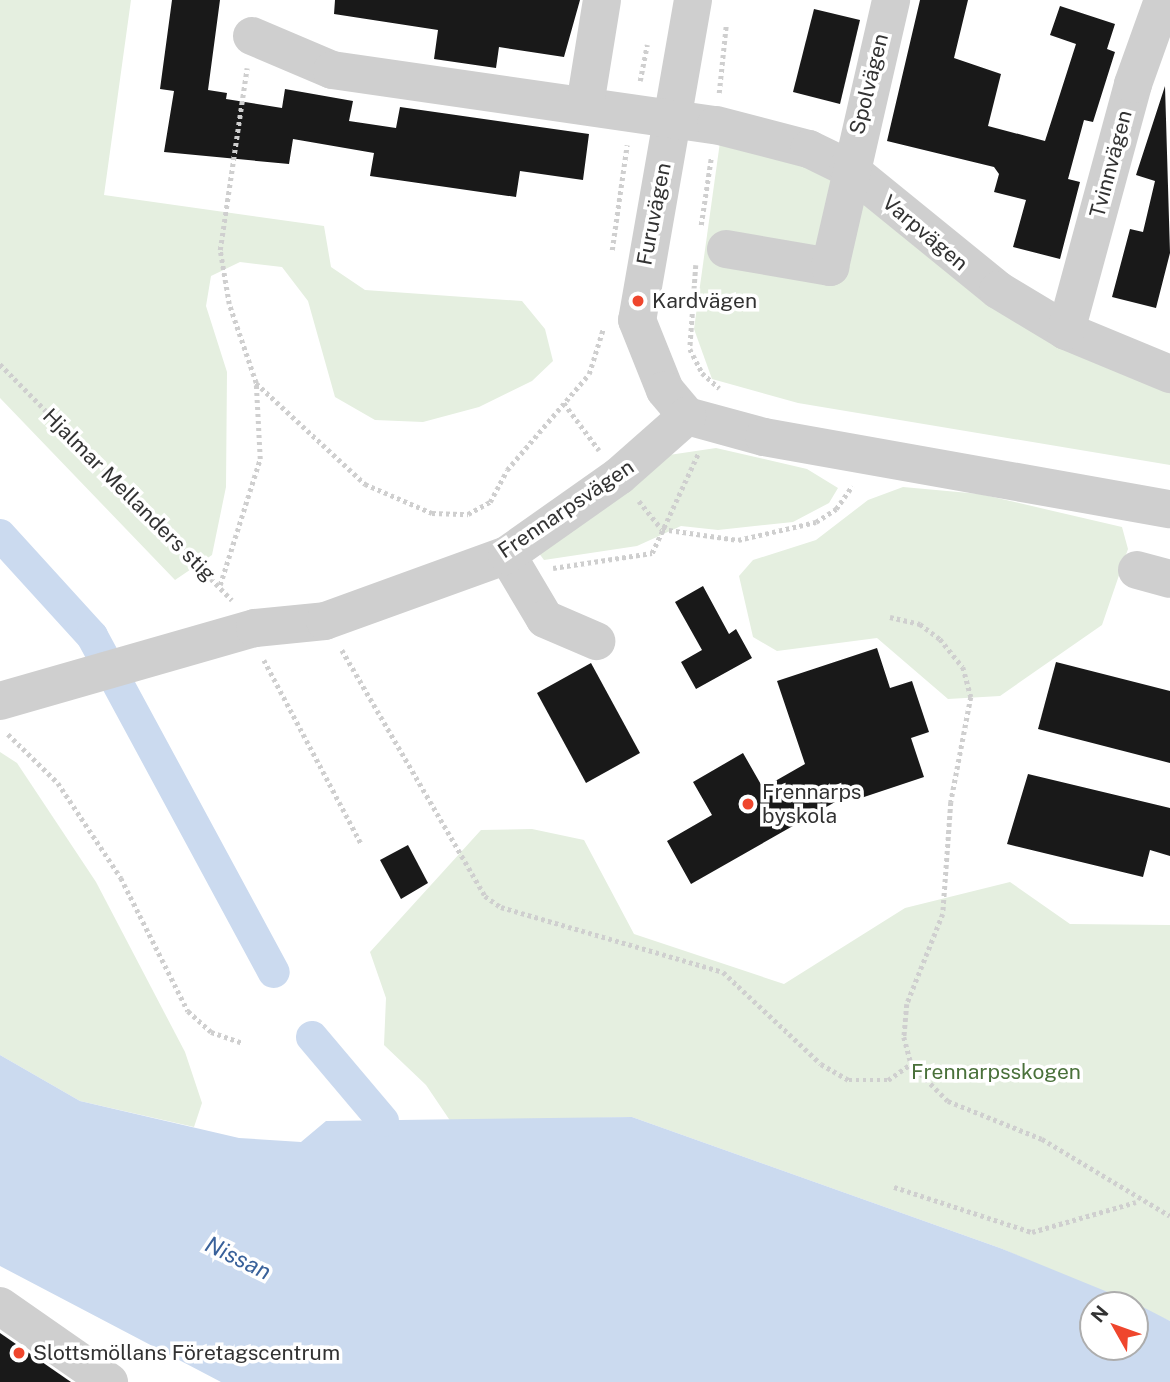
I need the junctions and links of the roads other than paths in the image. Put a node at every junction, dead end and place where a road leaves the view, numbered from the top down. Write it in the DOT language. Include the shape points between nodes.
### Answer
graph roads {
  1 [pos="602,0"];
  2 [pos="692,0"];
  3 [pos="891,0"];
  4 [pos="1163,0"];
  5 [pos="252,36"];
  6 [pos="585,105"];
  7 [pos="673,119"];
  8 [pos="848,168"];
  9 [pos="707,248"];
  10 [pos="1066,331"];
  11 [pos="1170,374"];
  12 [pos="699,421"];
  13 [pos="1170,509"];
  14 [pos="512,564"];
  15 [pos="596,641"];
  16 [pos="4,709"];
  17 [pos="0,1306"];
  18 [pos="109,1382"];
  1 -- 6 [label="street"];
  2 -- 7 [label="street, Furuvägen"];
  3 -- 8 [label="street, Spolvägen"];
  4 -- 10 [label="street, Tvinnvägen" via="1133,84"];
  5 -- 6 [label="street" via="332,71"];
  6 -- 7 [label="street"];
  7 -- 8 [label="street, Varpvägen" via="809,149"];
  7 -- 12 [label="street, Furuvägen" via="637,320 665,390"];
  8 -- 9 [label="street, Spolvägen" via="830,267"];
  8 -- 10 [label="street, Varpvägen" via="949,256"];
  10 -- 11 [label="street, Varpvägen"];
  12 -- 13 [label="street"];
  12 -- 14 [label="street, Frennarpsvägen" via="620,476"];
  14 -- 15 [label="street" via="545,619"];
  14 -- 16 [label="street, Frennarpsvägen" via="427,583 326,621 255,628"];
  17 -- 18 [label="street"];
}
